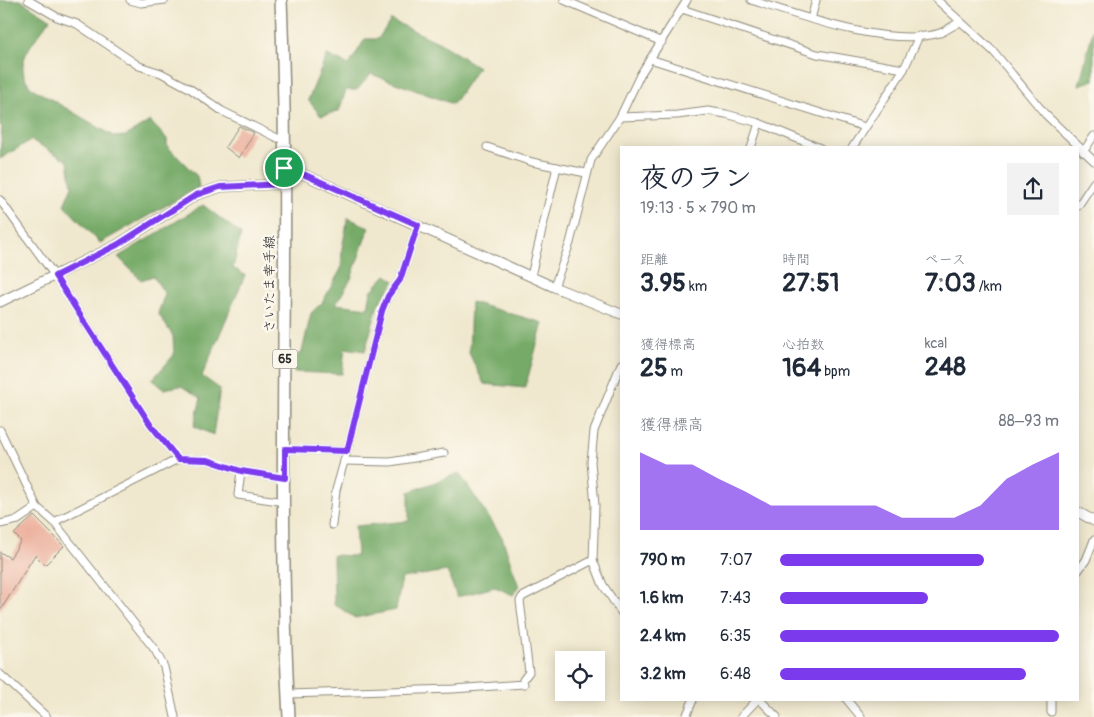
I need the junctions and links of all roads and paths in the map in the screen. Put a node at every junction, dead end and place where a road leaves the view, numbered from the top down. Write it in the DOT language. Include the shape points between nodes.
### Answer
graph roads {
  1 [pos="28,0"];
  2 [pos="130,0"];
  3 [pos="165,0"];
  4 [pos="281,0"];
  5 [pos="564,0"];
  6 [pos="687,0"];
  7 [pos="751,0"];
  8 [pos="816,0"];
  9 [pos="937,0"];
  10 [pos="682,9"];
  11 [pos="811,19"];
  12 [pos="960,22"];
  13 [pos="919,36"];
  14 [pos="662,42"];
  15 [pos="650,59"];
  16 [pos="904,69"];
  17 [pos="620,117"];
  18 [pos="759,123"];
  19 [pos="865,127"];
  20 [pos="1094,136"];
  21 [pos="284,139"];
  22 [pos="752,146"];
  23 [pos="815,146"];
  24 [pos="853,146"];
  25 [pos="1077,146"];
  26 [pos="487,147"];
  27 [pos="1079,148"];
  28 [pos="1083,152"];
  29 [pos="1094,161"];
  30 [pos="557,167"];
  31 [pos="284,168"];
  32 [pos="586,173"];
  33 [pos="1094,182"];
  34 [pos="284,184"];
  35 [pos="0,200"];
  36 [pos="1079,204"];
  37 [pos="418,225"];
  38 [pos="55,276"];
  39 [pos="531,276"];
  40 [pos="554,287"];
  41 [pos="0,302"];
  42 [pos="620,314"];
  43 [pos="620,366"];
  44 [pos="0,430"];
  45 [pos="285,449"];
  46 [pos="347,451"];
  47 [pos="444,453"];
  48 [pos="178,459"];
  49 [pos="344,461"];
  50 [pos="241,471"];
  51 [pos="285,478"];
  52 [pos="285,502"];
  53 [pos="38,507"];
  54 [pos="1079,513"];
  55 [pos="1094,521"];
  56 [pos="54,522"];
  57 [pos="0,524"];
  58 [pos="332,525"];
  59 [pos="1094,540"];
  60 [pos="593,560"];
  61 [pos="1079,570"];
  62 [pos="620,610"];
  63 [pos="0,674"];
  64 [pos="288,694"];
  65 [pos="693,701"];
  66 [pos="757,701"];
  67 [pos="759,701"];
  68 [pos="848,701"];
  69 [pos="1051,701"];
  70 [pos="1051,712"];
  71 [pos="47,717"];
  72 [pos="175,717"];
  73 [pos="289,717"];
  74 [pos="686,717"];
  75 [pos="741,717"];
  76 [pos="777,717"];
  77 [pos="861,717"];
  1 -- 21 [label="street" via="57,17 77,24 139,66 189,88 222,111"];
  2 -- 3 [label="street" via="141,3"];
  4 -- 21 [label="main road, さいたま幸手線 / 65"];
  5 -- 14 [label="street"];
  6 -- 10 [label="street"];
  7 -- 11 [label="street"];
  8 -- 11 [label="street"];
  9 -- 12 [label="street"];
  10 -- 14 [label="street"];
  10 -- 16 [label="street" via="817,54"];
  11 -- 13 [label="street" via="835,27"];
  12 -- 13 [label="street" via="941,32"];
  12 -- 25 [label="street" via="994,52 1045,114"];
  13 -- 16 [label="street"];
  14 -- 15 [label="street"];
  15 -- 17 [label="street"];
  15 -- 19 [label="street"];
  16 -- 19 [label="street"];
  17 -- 18 [label="street" via="708,111"];
  17 -- 32 [label="street" via="590,160"];
  18 -- 22 [label="street"];
  18 -- 23 [label="street"];
  19 -- 24 [label="street"];
  20 -- 28 [label="street"];
  21 -- 31 [label="main road, さいたま幸手線 / 65"];
  26 -- 30 [label="street"];
  27 -- 28 [label="street"];
  28 -- 29 [label="street"];
  30 -- 32 [label="street"];
  30 -- 39 [label="street"];
  31 -- 34 [label="main road, さいたま幸手線 / 65"];
  31 -- 37 [label="street"];
  32 -- 40 [label="street" via="577,221"];
  33 -- 36 [label="street"];
  34 -- 38 [label="street" via="220,187 196,195 117,245"];
  34 -- 45 [label="main road, さいたま幸手線 / 65"];
  35 -- 38 [label="street"];
  37 -- 39 [label="street"];
  37 -- 46 [label="street" via="400,280 382,311"];
  38 -- 41 [label="street"];
  38 -- 48 [label="street" via="150,424"];
  39 -- 40 [label="street"];
  40 -- 42 [label="street"];
  43 -- 60 [label="street" via="594,431 591,462 595,505"];
  44 -- 53 [label="street"];
  45 -- 46 [label="street"];
  45 -- 51 [label="main road, さいたま幸手線 / 65"];
  46 -- 49 [label="street"];
  47 -- 49 [label="street" via="390,462"];
  48 -- 50 [label="street" via="208,460"];
  48 -- 56 [label="street"];
  49 -- 58 [label="street" via="333,506"];
  50 -- 51 [label="street"];
  50 -- 52 [label="street" via="238,495"];
  51 -- 52 [label="main road, さいたま幸手線 / 65"];
  52 -- 64 [label="main road, さいたま幸手線 / 65"];
  53 -- 56 [label="street"];
  53 -- 57 [label="street" via="18,520"];
  54 -- 55 [label="street"];
  56 -- 72 [label="street" via="155,650 171,688"];
  59 -- 61 [label="street"];
  60 -- 62 [label="street" via="603,585"];
  60 -- 64 [label="street" via="522,597 530,672 523,680 524,684"];
  63 -- 71 [label="street"];
  64 -- 73 [label="main road, さいたま幸手線 / 65"];
  65 -- 74 [label="street"];
  66 -- 75 [label="street"];
  67 -- 76 [label="street"];
  68 -- 77 [label="street"];
  69 -- 70 [label="street"];
}
